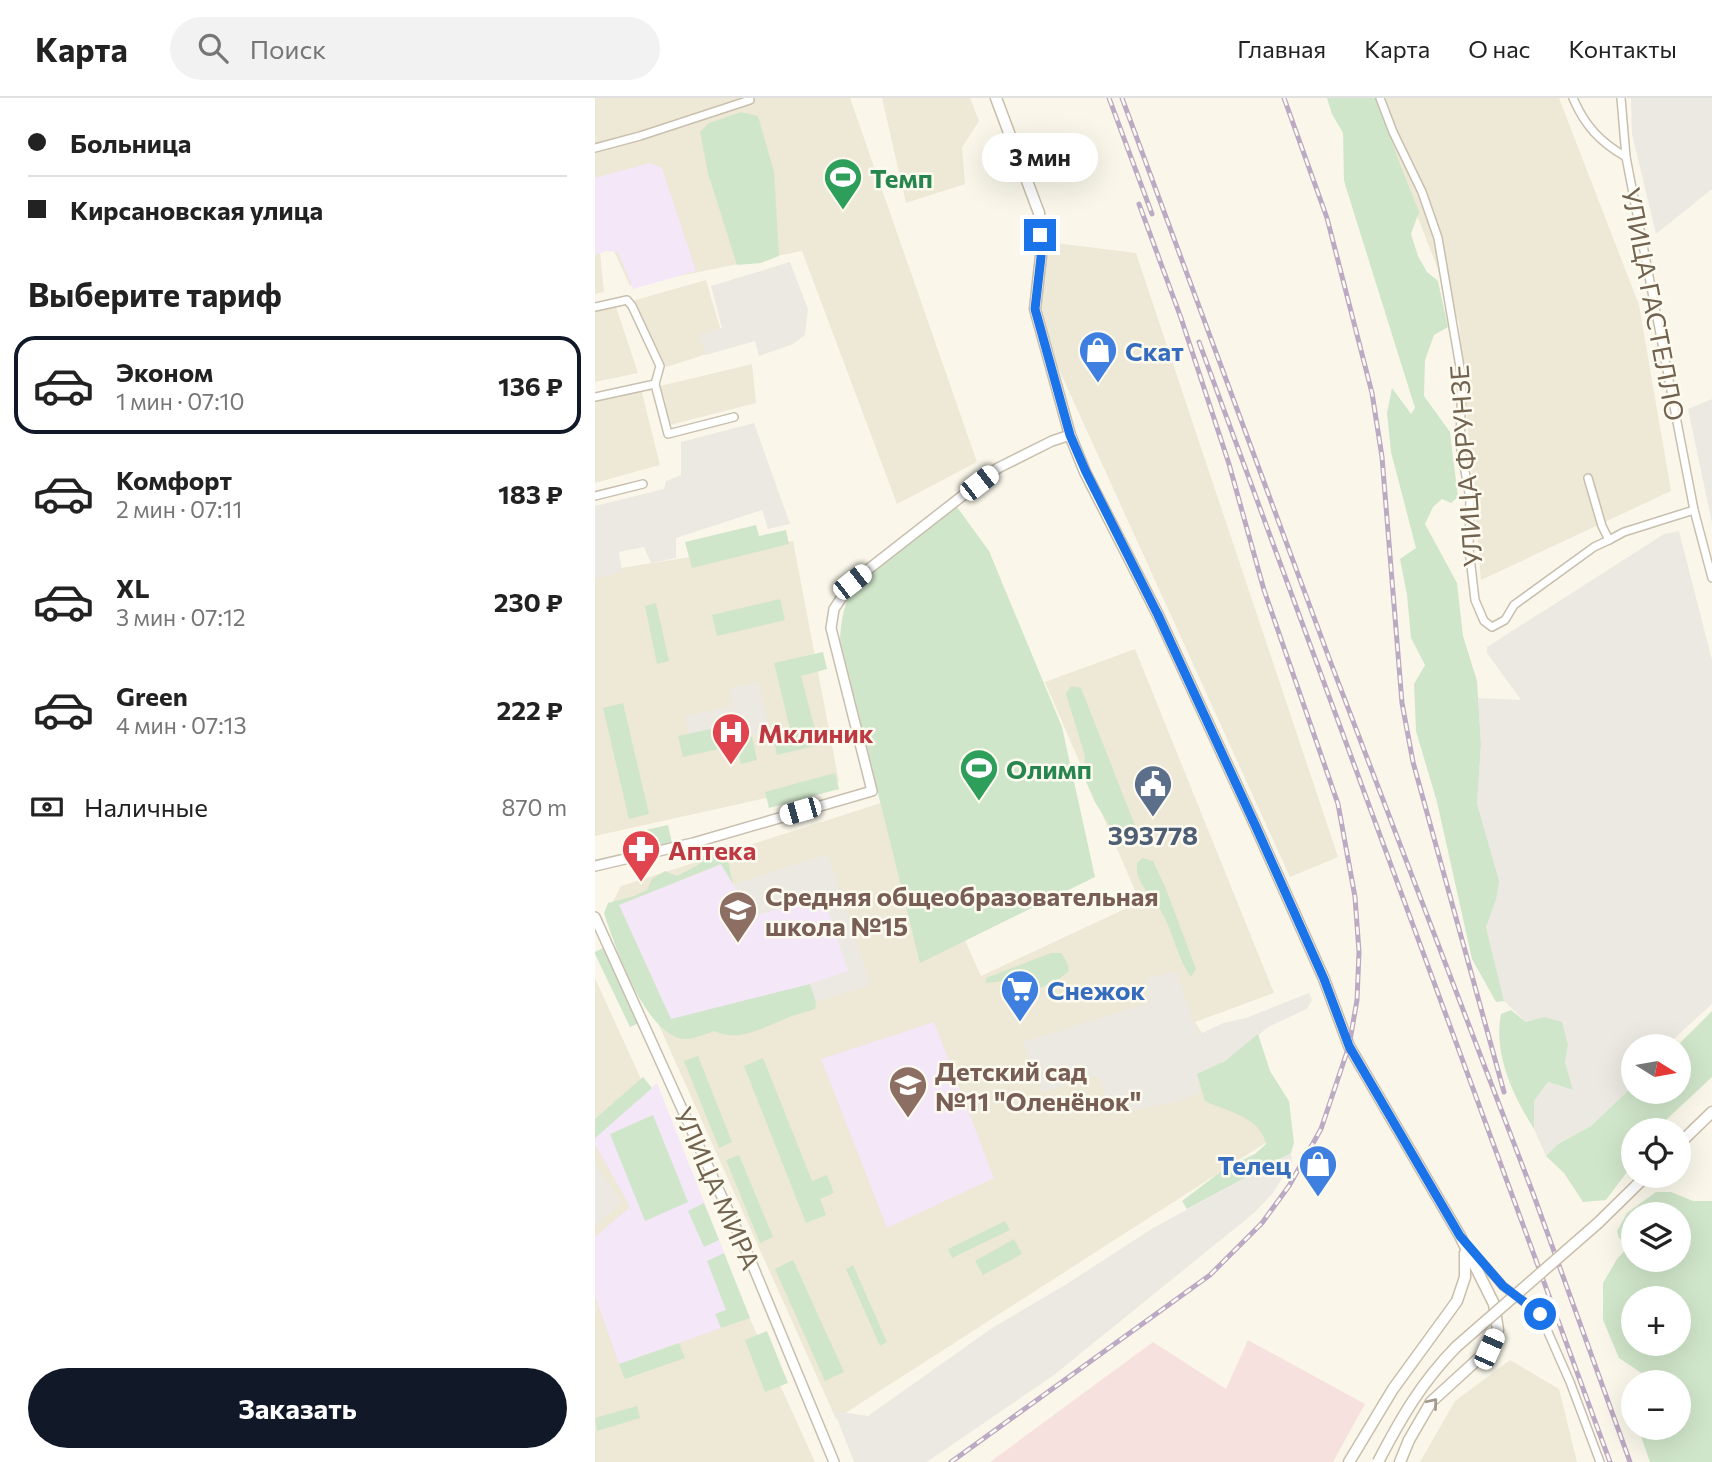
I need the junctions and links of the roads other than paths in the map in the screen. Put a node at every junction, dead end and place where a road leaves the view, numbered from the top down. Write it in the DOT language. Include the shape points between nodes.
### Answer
graph roads {
  1 [pos="996,98"];
  2 [pos="1380,98"];
  3 [pos="1573,98"];
  4 [pos="1621,98"];
  5 [pos="750,100"];
  6 [pos="595,148"];
  7 [pos="1626,157"];
  8 [pos="595,307"];
  9 [pos="655,384"];
  10 [pos="595,397"];
  11 [pos="734,418"];
  12 [pos="1070,435"];
  13 [pos="1588,478"];
  14 [pos="643,484"];
  15 [pos="595,496"];
  16 [pos="1694,509"];
  17 [pos="1609,540"];
  18 [pos="1712,578"];
  19 [pos="595,866"];
  20 [pos="595,917"];
  21 [pos="1712,1112"];
  22 [pos="1691,1132"];
  23 [pos="1634,1188"];
  24 [pos="1460,1236"];
  25 [pos="834,1462"];
  26 [pos="1349,1462"];
  27 [pos="1378,1462"];
  28 [pos="1400,1462"];
  29 [pos="1600,1462"];
  1 -- 12 [label="main road" via="1039,213 1041,257 1035,309"];
  2 -- 17 [label="street, УЛИЦА ФРУНЗЕ" via="1438,238 1462,379 1460,444 1470,498 1469,549 1475,600 1484,621 1492,627 1505,620 1514,605"];
  3 -- 7 [label="street" via="1586,125 1605,145"];
  4 -- 7 [label="street, УЛИЦА ГАСТЕЛЛО"];
  5 -- 6 [label="street"];
  7 -- 16 [label="street, УЛИЦА ГАСТЕЛЛО"];
  8 -- 9 [label="street" via="627,300 660,366"];
  9 -- 10 [label="street"];
  9 -- 11 [label="street" via="668,434"];
  12 -- 19 [label="street" via="998,468 852,582 834,609 831,628 871,791 694,843"];
  12 -- 24 [label="main road" via="1245,802 1349,1046"];
  13 -- 17 [label="street"];
  14 -- 15 [label="street"];
  16 -- 17 [label="street"];
  16 -- 18 [label="street, УЛИЦА ГАСТЕЛЛО"];
  20 -- 25 [label="street, УЛИЦА МИРА" via="750,1259"];
  21 -- 22 [label="main road"];
  23 -- 27 [label="main road, bridge" via="1455,1347 1419,1388"];
  24 -- 26 [label="main road" via="1467,1259 1457,1301 1393,1389"];
  28 -- 24 [label="main road, one-way" via="1431,1402 1489,1349 1498,1330 1494,1304"];
  24 -- 29 [label="street" via="1503,1286 1540,1314"];
}
